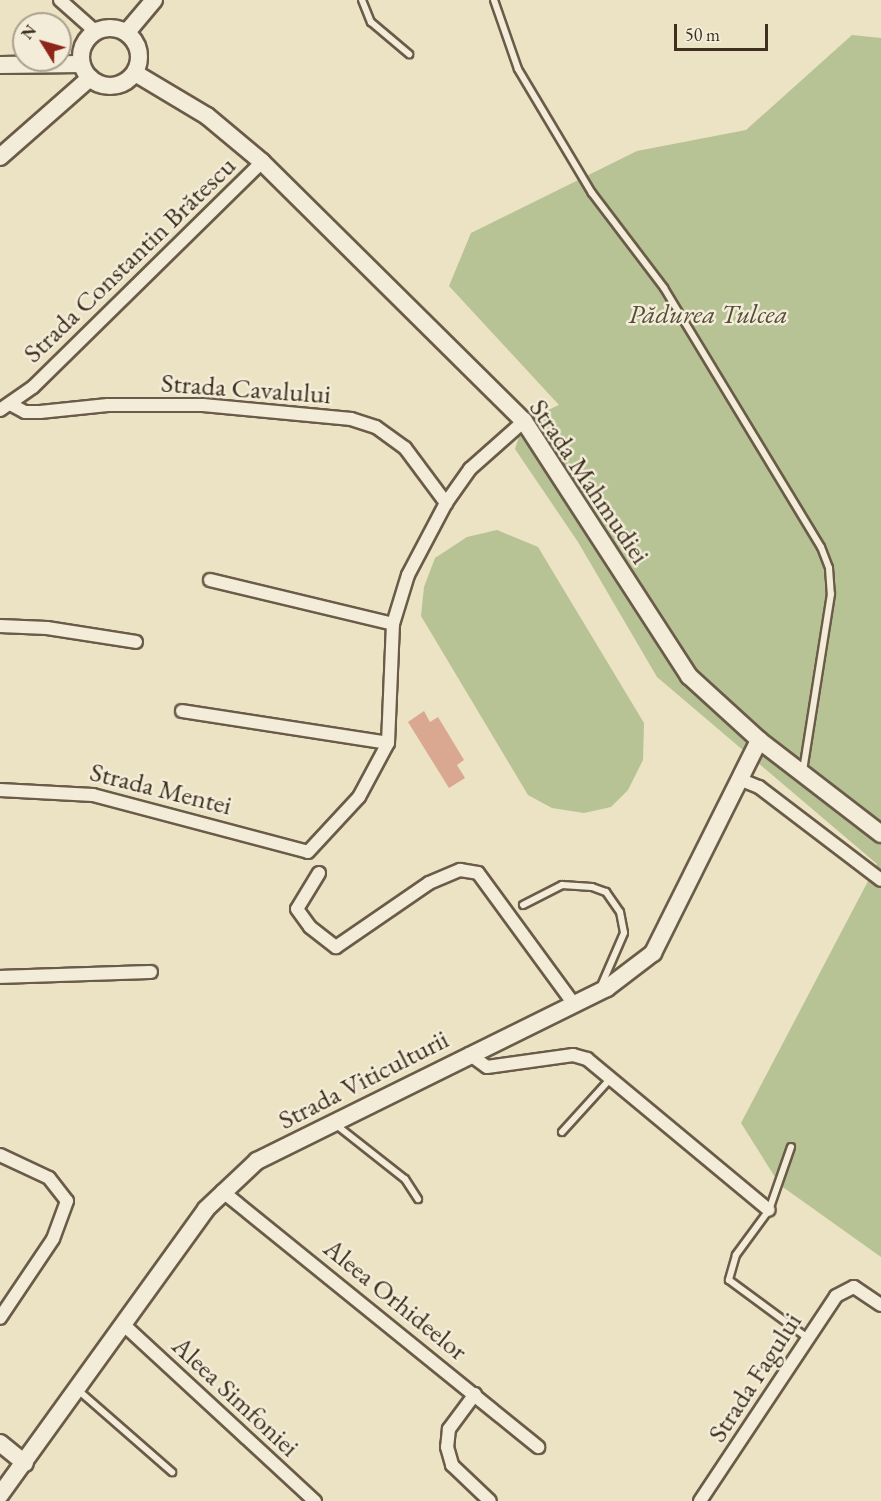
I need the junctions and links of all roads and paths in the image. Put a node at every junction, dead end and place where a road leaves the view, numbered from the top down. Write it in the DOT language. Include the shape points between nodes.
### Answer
graph roads {
  1 [pos="60,0"];
  2 [pos="154,0"];
  3 [pos="362,0"];
  4 [pos="494,0"];
  5 [pos="95,31"];
  6 [pos="127,32"];
  7 [pos="410,54"];
  8 [pos="0,66"];
  9 [pos="86,71"];
  10 [pos="135,73"];
  11 [pos="0,157"];
  12 [pos="262,162"];
  13 [pos="5,407"];
  14 [pos="524,421"];
  15 [pos="446,503"];
  16 [pos="210,580"];
  17 [pos="393,624"];
  18 [pos="0,626"];
  19 [pos="136,642"];
  20 [pos="182,711"];
  21 [pos="759,740"];
  22 [pos="388,743"];
  23 [pos="802,774"];
  24 [pos="739,779"];
  25 [pos="0,790"];
  26 [pos="881,834"];
  27 [pos="319,873"];
  28 [pos="881,880"];
  29 [pos="523,904"];
  30 [pos="151,972"];
  31 [pos="0,977"];
  32 [pos="598,992"];
  33 [pos="574,1004"];
  34 [pos="469,1054"];
  35 [pos="610,1079"];
  36 [pos="332,1122"];
  37 [pos="562,1132"];
  38 [pos="790,1147"];
  39 [pos="0,1155"];
  40 [pos="222,1191"];
  41 [pos="418,1199"];
  42 [pos="769,1210"];
  43 [pos="881,1287"];
  44 [pos="877,1302"];
  45 [pos="0,1318"];
  46 [pos="124,1326"];
  47 [pos="809,1339"];
  48 [pos="78,1390"];
  49 [pos="475,1394"];
  50 [pos="0,1443"];
  51 [pos="538,1447"];
  52 [pos="25,1463"];
  53 [pos="172,1472"];
  54 [pos="0,1495"];
  55 [pos="315,1501"];
  56 [pos="490,1501"];
  57 [pos="700,1501"];
  1 -- 5 [label="street"];
  2 -- 6 [label="main road"];
  3 -- 7 [label="lane" via="371,22"];
  4 -- 23 [label="lane" via="523,79 592,193 664,288 821,547 829,568 831,594"];
  5 -- 6 [label="main road" via="111,27"];
  5 -- 9 [label="main road" via="83,45"];
  6 -- 10 [label="main road" via="138,47"];
  8 -- 9 [label="main road"];
  9 -- 10 [label="main road" via="108,86 119,85"];
  9 -- 11 [label="main road"];
  10 -- 12 [label="main road, Strada Mahmudiei" via="207,116"];
  12 -- 13 [label="street, Strada Constantin Brătescu" via="33,387"];
  12 -- 14 [label="main road, Strada Mahmudiei"];
  13 -- 15 [label="street, Strada Cavalului" via="32,412 108,405 203,405 351,419 376,427 405,448"];
  14 -- 15 [label="street" via="470,469"];
  14 -- 21 [label="main road, Strada Mahmudiei" via="689,676"];
  15 -- 17 [label="street" via="408,575"];
  16 -- 17 [label="street"];
  17 -- 22 [label="street"];
  18 -- 19 [label="street" via="47,628"];
  20 -- 22 [label="street"];
  21 -- 23 [label="main road, Strada Mahmudiei"];
  21 -- 24 [label="main road, Strada Viticulturii"];
  22 -- 25 [label="street, Strada Mentei" via="359,796 308,852 93,795"];
  23 -- 26 [label="main road, Strada Mahmudiei"];
  24 -- 28 [label="street" via="759,787"];
  24 -- 32 [label="main road, Strada Viticulturii" via="653,953"];
  27 -- 33 [label="street" via="297,909 310,927 336,947 429,882 460,870 478,873"];
  29 -- 32 [label="lane" via="562,885 592,886 606,892 620,912 624,933"];
  30 -- 31 [label="street"];
  32 -- 33 [label="main road, Strada Viticulturii"];
  33 -- 34 [label="main road, Strada Viticulturii"];
  34 -- 35 [label="street" via="487,1067 573,1055 587,1059"];
  34 -- 36 [label="main road, Strada Viticulturii"];
  35 -- 37 [label="lane"];
  35 -- 42 [label="street"];
  36 -- 40 [label="main road, Strada Viticulturii" via="257,1161"];
  36 -- 41 [label="lane" via="405,1179"];
  38 -- 42 [label="lane"];
  39 -- 45 [label="street" via="59,1186 67,1201 64,1215 38,1264"];
  40 -- 46 [label="main road, Strada Viticulturii" via="172,1254"];
  40 -- 49 [label="street, Aleea Orhideelor"];
  42 -- 47 [label="lane" via="736,1255 729,1280"];
  43 -- 44 [label="street"];
  44 -- 47 [label="street, Strada Fagului" via="854,1287 836,1296"];
  46 -- 48 [label="main road, Strada Viticulturii"];
  46 -- 55 [label="street, Aleea Simfoniei"];
  47 -- 57 [label="street, Strada Fagului"];
  48 -- 52 [label="main road, Strada Viticulturii"];
  48 -- 53 [label="lane"];
  49 -- 51 [label="street, Aleea Orhideelor"];
  49 -- 56 [label="street" via="449,1429 447,1447 452,1465"];
  50 -- 52 [label="main road"];
  52 -- 54 [label="main road, Strada Viticulturii"];
}
